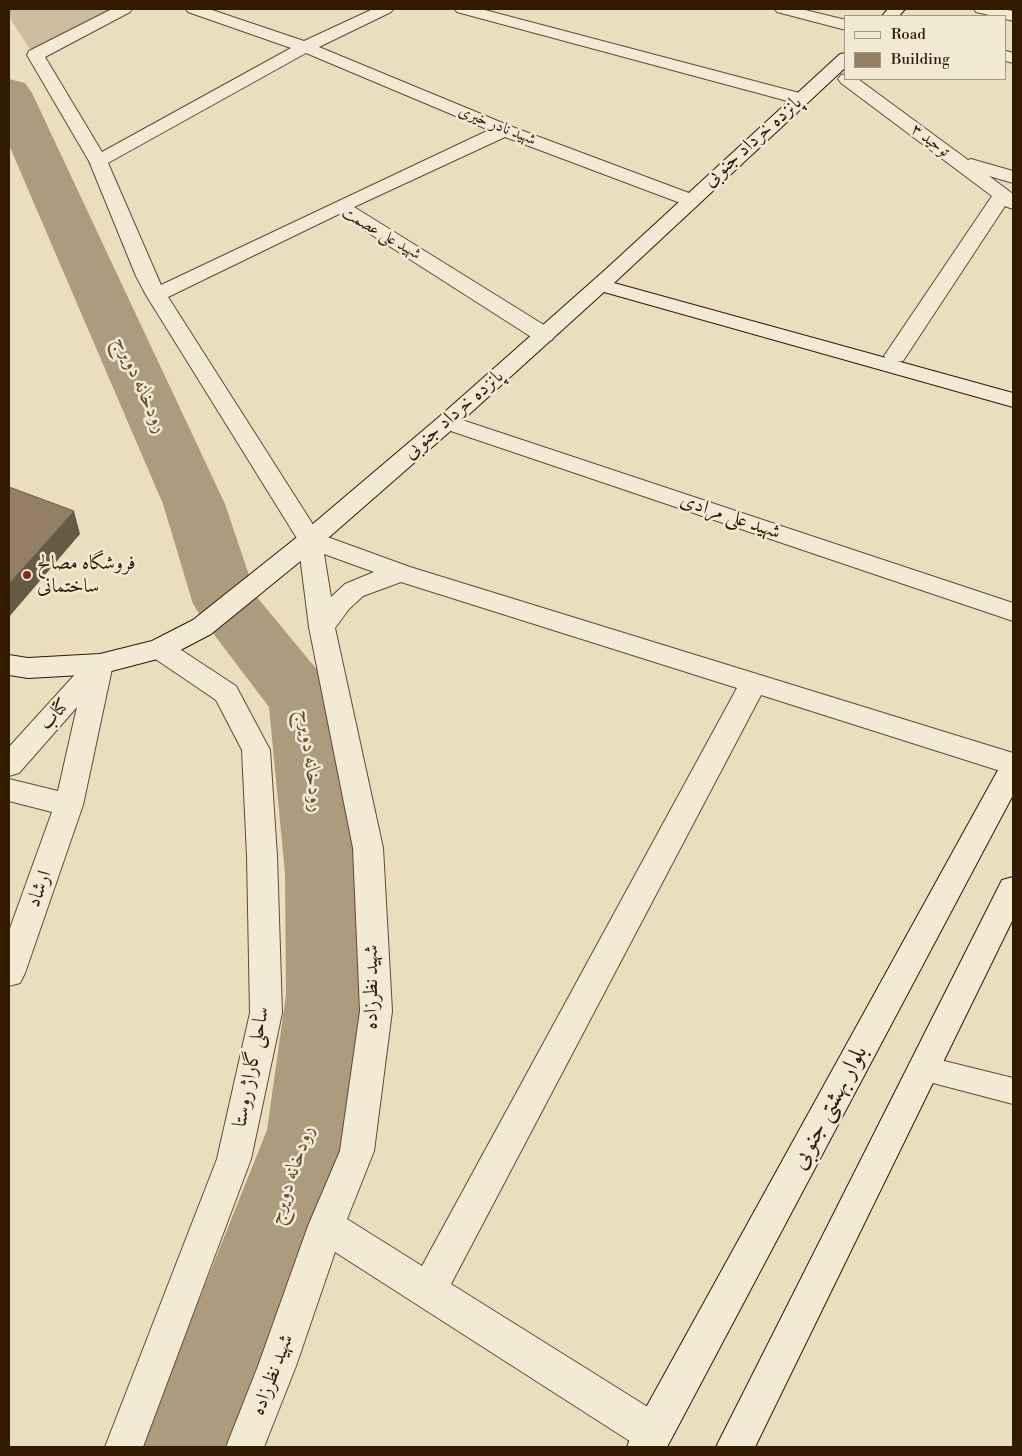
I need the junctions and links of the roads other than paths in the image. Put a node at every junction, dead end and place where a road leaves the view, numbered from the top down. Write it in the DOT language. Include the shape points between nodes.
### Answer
graph roads {
  1 [pos="124,9"];
  2 [pos="194,9"];
  3 [pos="386,9"];
  4 [pos="463,9"];
  5 [pos="783,9"];
  6 [pos="982,9"];
  7 [pos="1013,16"];
  8 [pos="844,24"];
  9 [pos="305,48"];
  10 [pos="843,71"];
  11 [pos="854,80"];
  12 [pos="801,99"];
  13 [pos="504,130"];
  14 [pos="956,160"];
  15 [pos="98,161"];
  16 [pos="1013,177"];
  17 [pos="1008,199"];
  18 [pos="690,200"];
  19 [pos="340,206"];
  20 [pos="606,279"];
  21 [pos="156,295"];
  22 [pos="544,335"];
  23 [pos="895,356"];
  24 [pos="1013,389"];
  25 [pos="1013,400"];
  26 [pos="446,422"];
  27 [pos="310,540"];
  28 [pos="401,573"];
  29 [pos="1013,612"];
  30 [pos="322,627"];
  31 [pos="160,649"];
  32 [pos="100,664"];
  33 [pos="9,665"];
  34 [pos="753,684"];
  35 [pos="1013,764"];
  36 [pos="9,765"];
  37 [pos="1013,769"];
  38 [pos="9,790"];
  39 [pos="69,804"];
  40 [pos="1013,889"];
  41 [pos="9,973"];
  42 [pos="924,1069"];
  43 [pos="1013,1091"];
  44 [pos="326,1226"];
  45 [pos="428,1291"];
  46 [pos="650,1440"];
  47 [pos="124,1447"];
  48 [pos="245,1447"];
  49 [pos="735,1447"];
  1 -- 15 [label="street" via="35,55"];
  2 -- 9 [label="street, شهید نادر خیری"];
  3 -- 9 [label="street"];
  4 -- 12 [label="street"];
  5 -- 8 [label="street"];
  6 -- 7 [label="street"];
  9 -- 13 [label="street, شهید نادر خیری"];
  9 -- 15 [label="street"];
  10 -- 12 [label="street, پانزده خرداد جنوبی"];
  11 -- 14 [label="street, توحید ۳"];
  12 -- 18 [label="street, پانزده خرداد جنوبی"];
  13 -- 18 [label="street, شهید نادر خیری"];
  13 -- 19 [label="street"];
  14 -- 16 [label="street"];
  14 -- 17 [label="street, توحید ۳"];
  15 -- 21 [label="street"];
  17 -- 23 [label="street"];
  18 -- 20 [label="street, پانزده خرداد جنوبی"];
  19 -- 21 [label="street, شهید علی عصمت"];
  19 -- 22 [label="street, شهید علی عصمت"];
  20 -- 22 [label="street, پانزده خرداد جنوبی"];
  20 -- 23 [label="street"];
  20 -- 25 [label="street"];
  21 -- 27 [label="street"];
  22 -- 26 [label="street, پانزده خرداد جنوبی"];
  23 -- 24 [label="street"];
  26 -- 27 [label="street, پانزده خرداد جنوبی"];
  26 -- 29 [label="street, شهید علی مرادی"];
  27 -- 28 [label="street"];
  27 -- 30 [label="street, شهید نظرزاده"];
  27 -- 31 [label="street, پانزده خرداد جنوبی" via="202,627"];
  28 -- 30 [label="street" via="354,590"];
  28 -- 34 [label="street"];
  30 -- 44 [label="street, شهید نظرزاده" via="368,848 376,1011 357,1151"];
  31 -- 32 [label="street, پانزده خرداد جنوبی"];
  31 -- 47 [label="street, ساحلی گاراژ روستا" via="226,693 256,750 266,1013 234,1159"];
  32 -- 33 [label="street, پانزده خرداد جنوبی" via="28,668"];
  32 -- 36 [label="street, کتاب"];
  32 -- 39 [label="street, ارشاد"];
  34 -- 35 [label="street"];
  34 -- 45 [label="street"];
  37 -- 46 [label="street, بلوار بهشتی جنوبی"];
  38 -- 39 [label="street"];
  39 -- 41 [label="street, ارشاد"];
  40 -- 42 [label="street"];
  42 -- 43 [label="lane"];
  42 -- 49 [label="street"];
  44 -- 45 [label="street"];
  44 -- 48 [label="street, شهید نظرزاده"];
  45 -- 46 [label="street"];
}
